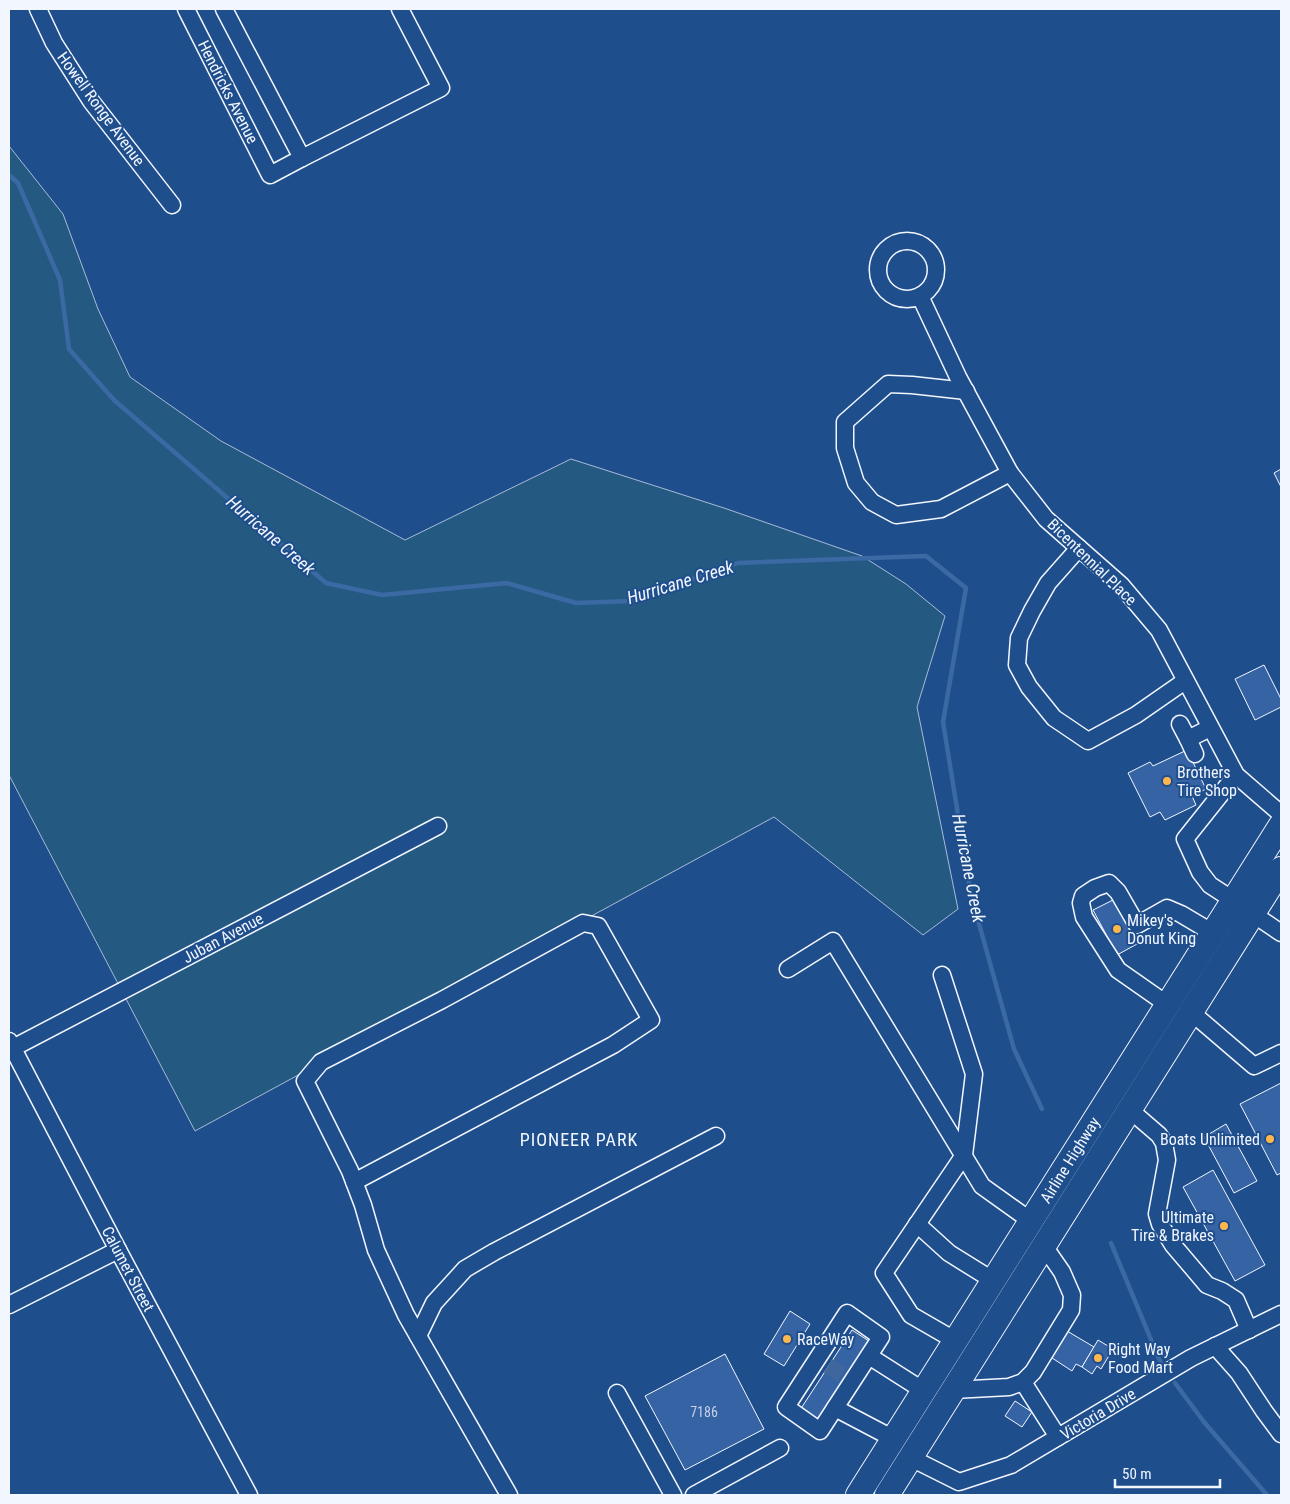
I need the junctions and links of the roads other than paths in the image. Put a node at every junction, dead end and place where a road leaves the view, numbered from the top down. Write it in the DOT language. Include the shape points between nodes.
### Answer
graph roads {
  1 [pos="38,9"];
  2 [pos="186,9"];
  3 [pos="224,9"];
  4 [pos="400,9"];
  5 [pos="302,158"];
  6 [pos="172,205"];
  7 [pos="920,296"];
  8 [pos="966,391"];
  9 [pos="1010,473"];
  10 [pos="1079,548"];
  11 [pos="1185,681"];
  12 [pos="1180,724"];
  13 [pos="1210,728"];
  14 [pos="1236,775"];
  15 [pos="1281,814"];
  16 [pos="1281,825"];
  17 [pos="438,826"];
  18 [pos="1281,869"];
  19 [pos="1223,916"];
  20 [pos="1248,922"];
  21 [pos="1281,933"];
  22 [pos="788,968"];
  23 [pos="942,975"];
  24 [pos="1168,1005"];
  25 [pos="1191,1012"];
  26 [pos="10,1046"];
  27 [pos="1281,1052"];
  28 [pos="1130,1110"];
  29 [pos="716,1136"];
  30 [pos="964,1155"];
  31 [pos="354,1182"];
  32 [pos="1032,1221"];
  33 [pos="917,1224"];
  34 [pos="1048,1240"];
  35 [pos="118,1250"];
  36 [pos="994,1281"];
  37 [pos="9,1305"];
  38 [pos="1281,1314"];
  39 [pos="1249,1330"];
  40 [pos="418,1336"];
  41 [pos="956,1341"];
  42 [pos="1215,1346"];
  43 [pos="869,1356"];
  44 [pos="1023,1382"];
  45 [pos="953,1390"];
  46 [pos="924,1391"];
  47 [pos="617,1393"];
  48 [pos="835,1408"];
  49 [pos="1281,1434"];
  50 [pos="1058,1437"];
  51 [pos="894,1439"];
  52 [pos="780,1448"];
  53 [pos="911,1458"];
  54 [pos="964,1489"];
  55 [pos="249,1495"];
  56 [pos="509,1495"];
  57 [pos="673,1495"];
  58 [pos="694,1495"];
  59 [pos="858,1495"];
  60 [pos="886,1495"];
  1 -- 6 [label="street, Howell Ronge Avenue" via="54,43 91,101"];
  2 -- 5 [label="street, Hendricks Avenue" via="270,175"];
  3 -- 5 [label="street"];
  4 -- 5 [label="street" via="440,88"];
  7 -- 8 [label="street, Bicentennial Place"];
  8 -- 9 [label="street, Bicentennial Place"];
  8 -- 9 [label="street" via="888,384 870,399 845,422 845,448 856,483 872,502 896,514 941,509"];
  9 -- 10 [label="street, Bicentennial Place" via="1046,518"];
  10 -- 11 [label="street, Bicentennial Place" via="1121,585 1159,630"];
  10 -- 11 [label="street" via="1048,583 1019,638 1017,665 1029,687 1054,718 1088,741 1136,715"];
  11 -- 13 [label="street, Bicentennial Place"];
  12 -- 13 [label="street" via="1192,747"];
  13 -- 14 [label="street, Bicentennial Place"];
  14 -- 15 [label="street, Bicentennial Place"];
  14 -- 19 [label="street" via="1185,839"];
  16 -- 19 [label="highway, Airline Highway"];
  17 -- 26 [label="street, Juban Avenue"];
  18 -- 20 [label="highway, Airline Highway"];
  19 -- 20 [label="highway"];
  19 -- 24 [label="highway, Airline Highway"];
  19 -- 24 [label="street" via="1181,914 1167,908 1137,925 1109,883 1083,896 1084,917 1118,970"];
  20 -- 21 [label="street"];
  20 -- 25 [label="highway, Airline Highway"];
  22 -- 30 [label="street" via="833,941"];
  23 -- 30 [label="street" via="974,1074"];
  24 -- 32 [label="highway, Airline Highway"];
  25 -- 27 [label="street" via="1254,1066"];
  25 -- 28 [label="highway, Airline Highway"];
  26 -- 35 [label="street, Calumet Street"];
  28 -- 34 [label="highway, Airline Highway"];
  28 -- 39 [label="street" via="1164,1143 1167,1160 1157,1214 1160,1224 1207,1286 1236,1300"];
  29 -- 40 [label="street" via="465,1270 434,1303"];
  30 -- 32 [label="street" via="982,1186"];
  30 -- 33 [label="street"];
  31 -- 31 [label="street" via="304,1081 320,1062 583,923 598,926 651,1020 613,1045"];
  31 -- 40 [label="street" via="376,1250"];
  32 -- 34 [label="highway"];
  32 -- 36 [label="highway, Airline Highway"];
  33 -- 36 [label="street" via="949,1252"];
  33 -- 41 [label="street" via="884,1273 911,1314"];
  34 -- 44 [label="street" via="1072,1295 1071,1310 1033,1372"];
  34 -- 45 [label="highway, Airline Highway"];
  35 -- 37 [label="street"];
  35 -- 55 [label="street, Calumet Street"];
  36 -- 41 [label="highway, Airline Highway"];
  38 -- 39 [label="street, Victoria Drive"];
  39 -- 42 [label="street, Victoria Drive"];
  40 -- 56 [label="street"];
  41 -- 46 [label="highway, Airline Highway"];
  42 -- 49 [label="street" via="1239,1372"];
  42 -- 50 [label="street, Victoria Drive"];
  43 -- 46 [label="street"];
  43 -- 48 [label="street" via="849,1379"];
  43 -- 48 [label="street" via="881,1337 847,1313 823,1362 786,1407 820,1431"];
  44 -- 45 [label="street" via="1009,1387"];
  44 -- 50 [label="street"];
  45 -- 53 [label="highway, Airline Highway"];
  46 -- 51 [label="highway, Airline Highway"];
  47 -- 57 [label="street"];
  48 -- 51 [label="street"];
  50 -- 54 [label="street, Victoria Drive"];
  51 -- 53 [label="highway"];
  51 -- 59 [label="highway, Airline Highway"];
  52 -- 58 [label="street"];
  53 -- 54 [label="street, Victoria Drive"];
  53 -- 60 [label="highway, Airline Highway"];
}
